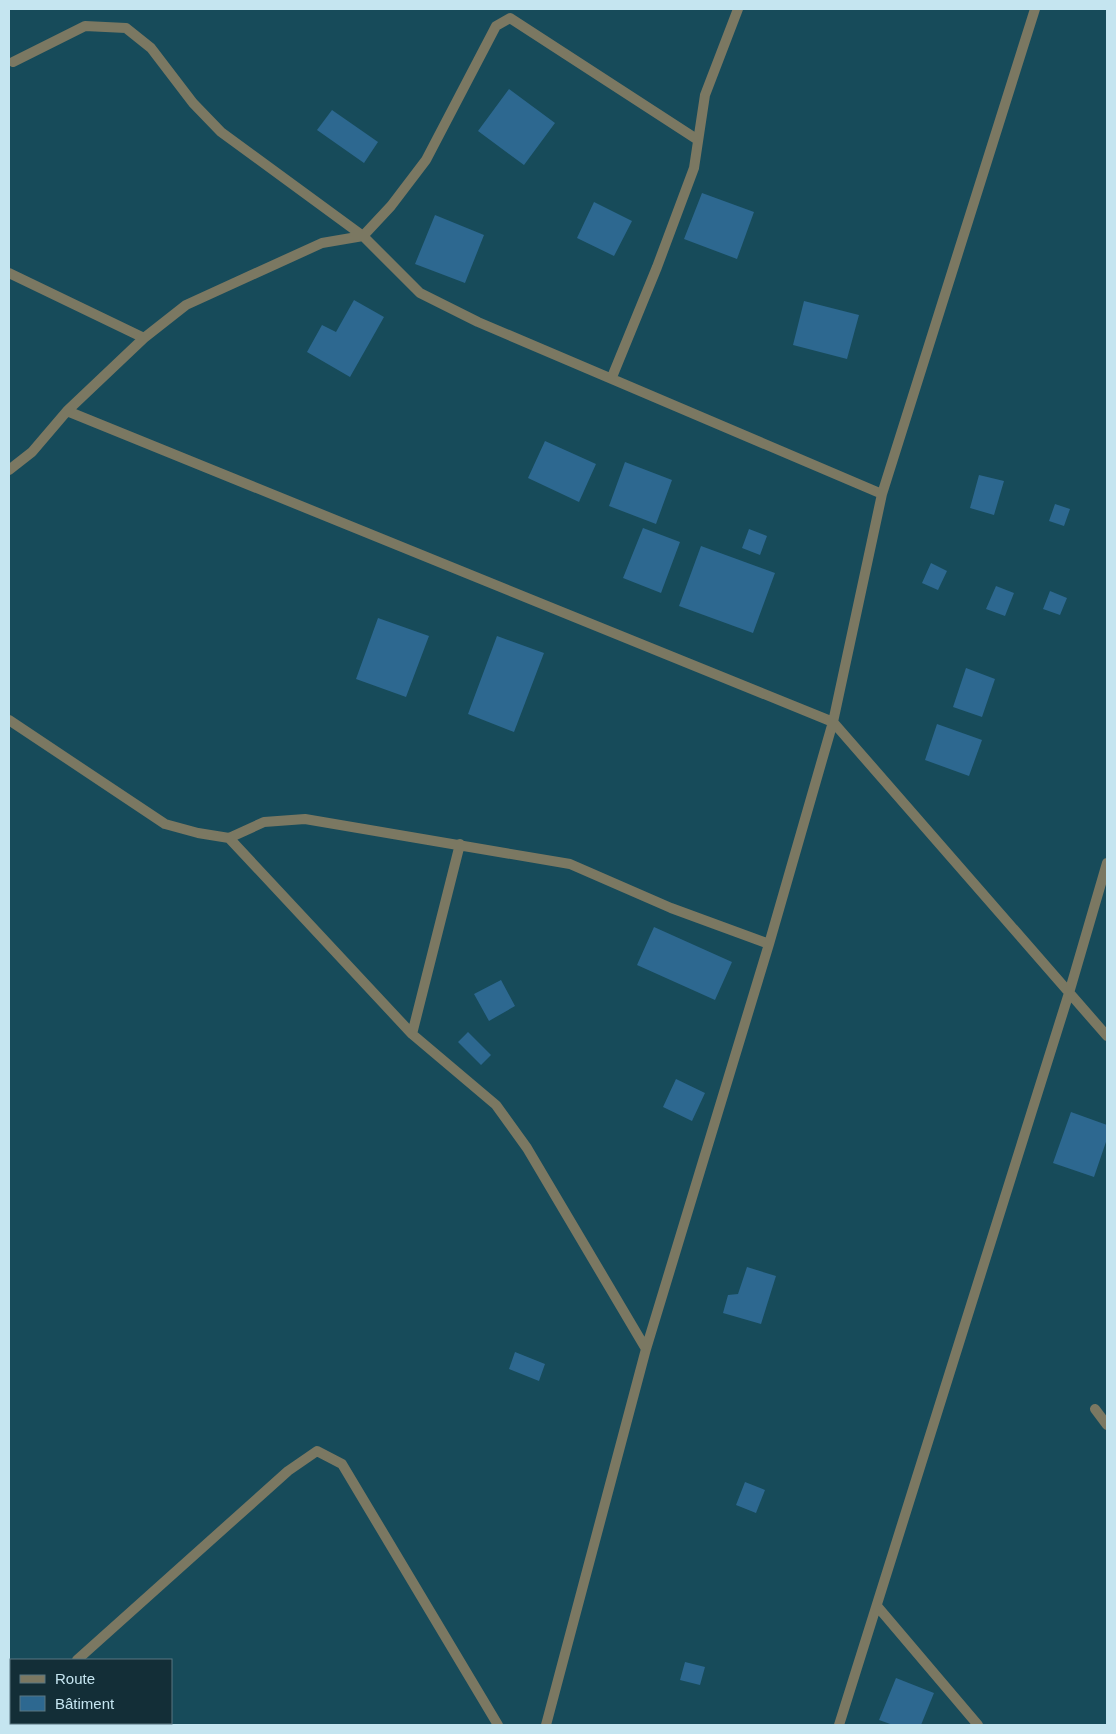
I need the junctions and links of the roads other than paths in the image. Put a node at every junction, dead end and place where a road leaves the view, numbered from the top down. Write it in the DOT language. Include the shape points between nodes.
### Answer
graph roads {
  1 [pos="738,9"];
  2 [pos="1036,9"];
  3 [pos="13,62"];
  4 [pos="698,140"];
  5 [pos="363,236"];
  6 [pos="9,273"];
  7 [pos="144,338"];
  8 [pos="612,377"];
  9 [pos="67,412"];
  10 [pos="9,470"];
  11 [pos="882,494"];
  12 [pos="9,720"];
  13 [pos="833,722"];
  14 [pos="229,838"];
  15 [pos="460,844"];
  16 [pos="1107,863"];
  17 [pos="769,944"];
  18 [pos="1069,993"];
  19 [pos="412,1034"];
  20 [pos="1107,1036"];
  21 [pos="646,1349"];
  22 [pos="1094,1409"];
  23 [pos="1107,1425"];
  24 [pos="877,1606"];
  25 [pos="78,1659"];
  26 [pos="498,1725"];
  27 [pos="546,1725"];
  28 [pos="839,1725"];
  29 [pos="978,1725"];
  1 -- 4 [label="street" via="704,95"];
  2 -- 11 [label="street"];
  3 -- 5 [label="street" via="85,26 126,28 152,48 193,103 221,132"];
  4 -- 5 [label="street" via="510,18 496,26 426,160"];
  4 -- 8 [label="street" via="690,177"];
  5 -- 7 [label="street" via="322,243 186,305"];
  5 -- 8 [label="street" via="420,293 478,322"];
  6 -- 7 [label="street"];
  7 -- 9 [label="street"];
  8 -- 11 [label="street"];
  9 -- 10 [label="street" via="32,452"];
  9 -- 13 [label="street"];
  11 -- 13 [label="street"];
  12 -- 14 [label="street" via="165,824 198,834"];
  13 -- 17 [label="street"];
  13 -- 18 [label="street"];
  14 -- 15 [label="street" via="264,822 305,819"];
  14 -- 19 [label="street"];
  15 -- 17 [label="street" via="570,864 671,908"];
  15 -- 19 [label="street"];
  16 -- 18 [label="street"];
  17 -- 21 [label="street"];
  18 -- 20 [label="street"];
  18 -- 24 [label="street"];
  19 -- 21 [label="street" via="496,1105 527,1148"];
  21 -- 27 [label="street"];
  22 -- 23 [label="street"];
  24 -- 28 [label="street"];
  24 -- 29 [label="street"];
  25 -- 26 [label="street" via="288,1471 317,1450 342,1464"];
}
